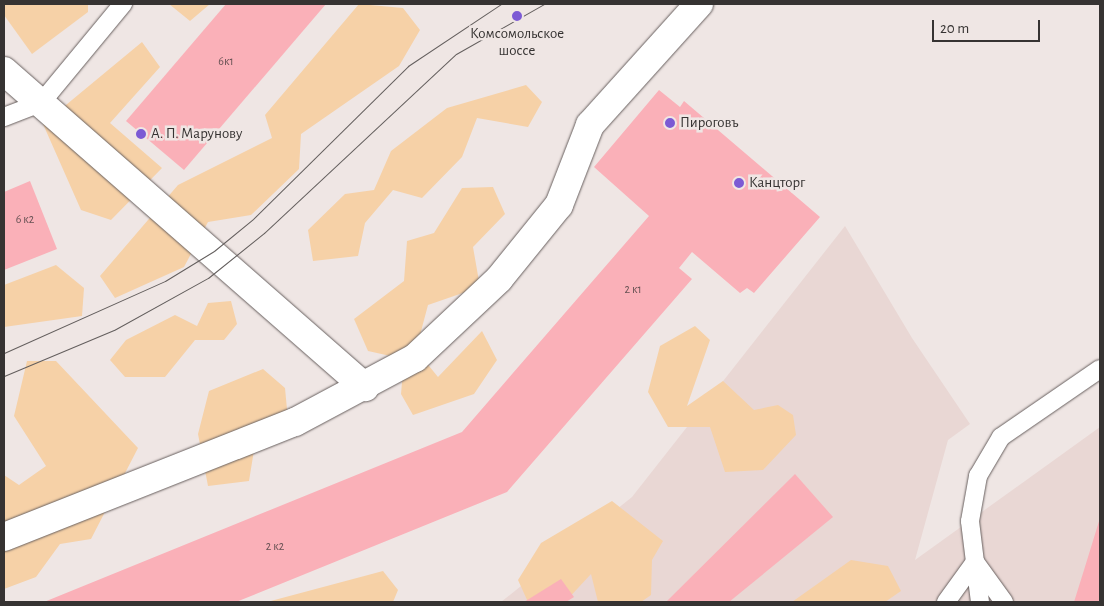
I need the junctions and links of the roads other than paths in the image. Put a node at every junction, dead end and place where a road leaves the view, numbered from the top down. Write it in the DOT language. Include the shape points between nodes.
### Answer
graph roads {
  1 [pos="123,4"];
  2 [pos="699,4"];
  3 [pos="4,71"];
  4 [pos="41,103"];
  5 [pos="4,117"];
  6 [pos="1100,369"];
  7 [pos="365,388"];
  8 [pos="4,537"];
  9 [pos="975,562"];
  10 [pos="946,602"];
  11 [pos="980,602"];
  12 [pos="1004,602"];
  1 -- 4 [label="lane"];
  2 -- 7 [label="street" via="590,124 559,205 499,279 416,358"];
  3 -- 4 [label="street"];
  4 -- 5 [label="lane"];
  4 -- 7 [label="street"];
  6 -- 9 [label="lane" via="1001,437 978,476 970,521"];
  7 -- 8 [label="street" via="295,422"];
  9 -- 10 [label="lane"];
  9 -- 11 [label="lane"];
  9 -- 12 [label="lane"];
}
